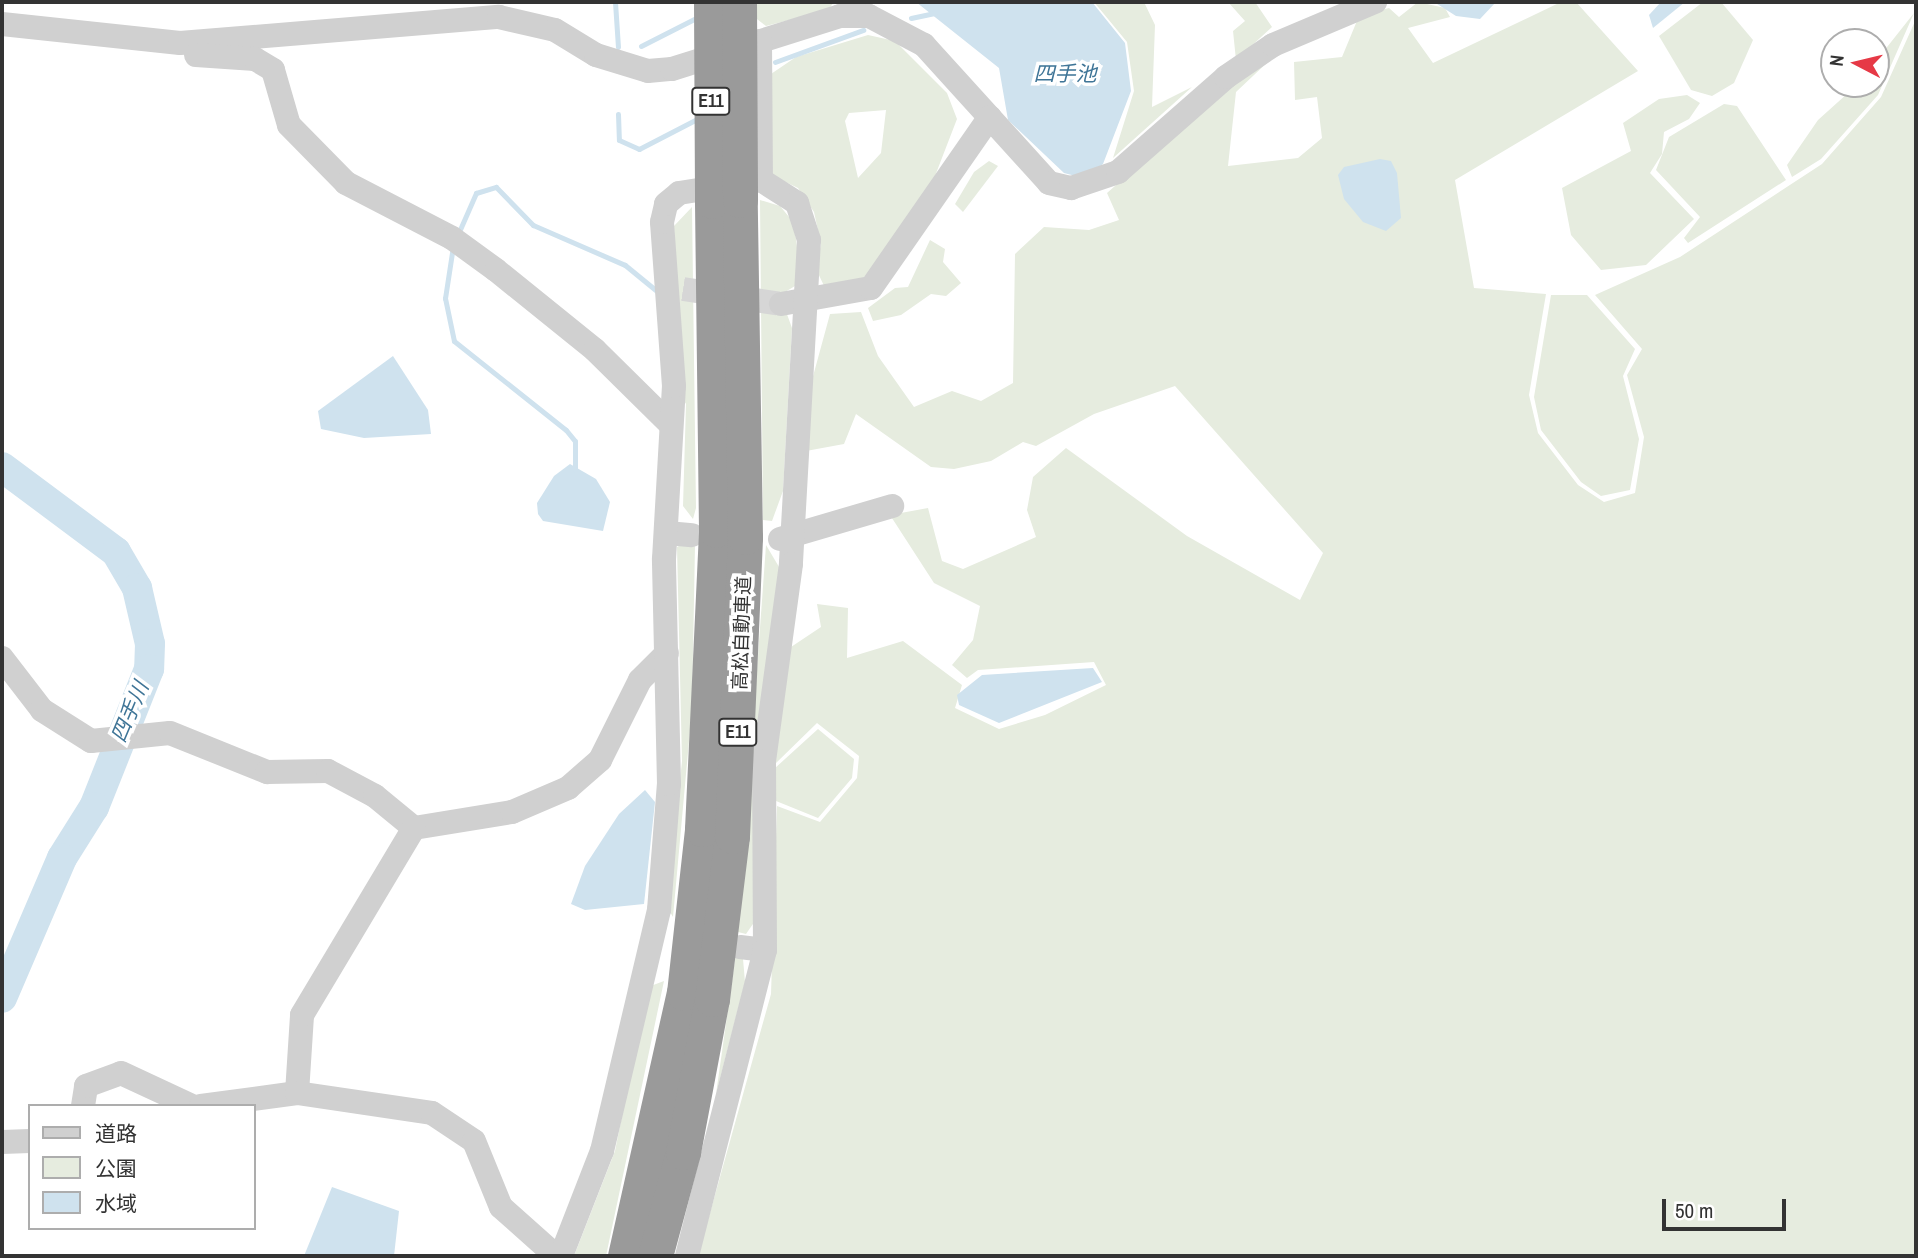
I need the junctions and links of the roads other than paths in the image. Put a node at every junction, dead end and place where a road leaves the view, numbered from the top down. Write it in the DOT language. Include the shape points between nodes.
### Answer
graph roads {
  1 [pos="711,2"];
  2 [pos="739,2"];
  3 [pos="1376,2"];
  4 [pos="843,9"];
  5 [pos="2,24"];
  6 [pos="152,41"];
  7 [pos="760,41"];
  8 [pos="990,117"];
  9 [pos="738,193"];
  10 [pos="793,302"];
  11 [pos="670,424"];
  12 [pos="892,506"];
  13 [pos="667,533"];
  14 [pos="692,535"];
  15 [pos="786,539"];
  16 [pos="667,653"];
  17 [pos="2,658"];
  18 [pos="414,828"];
  19 [pos="297,1093"];
  20 [pos="83,1104"];
  21 [pos="187,1104"];
  22 [pos="216,1104"];
  23 [pos="28,1141"];
  24 [pos="2,1142"];
  25 [pos="559,1256"];
  26 [pos="625,1256"];
  27 [pos="655,1256"];
  28 [pos="687,1256"];
  1 -- 9 [label="highway, 高松自動車道 / E11, bridge"];
  2 -- 9 [label="highway, 高松自動車道 / E11, bridge"];
  3 -- 8 [label="street" via="1273,45 1226,77 1118,172 1090,186 1049,183"];
  4 -- 7 [label="street"];
  4 -- 8 [label="street" via="899,28 924,45"];
  5 -- 6 [label="street"];
  6 -- 7 [label="street" via="499,17 555,30 596,55 648,71"];
  6 -- 11 [label="street" via="163,53 255,59 273,70 289,125 346,183 454,239 595,350"];
  7 -- 9 [label="street"];
  8 -- 10 [label="street" via="871,288"];
  9 -- 10 [label="street" via="796,203 806,218"];
  9 -- 11 [label="street" via="698,187 666,204 675,288"];
  9 -- 26 [label="highway, 高松自動車道 / E11" via="702,829 684,993"];
  9 -- 27 [label="highway, 高松自動車道 / E11" via="745,537 732,836 710,1012"];
  10 -- 15 [label="street"];
  11 -- 13 [label="street"];
  12 -- 15 [label="street"];
  13 -- 14 [label="street"];
  13 -- 16 [label="street"];
  15 -- 28 [label="street" via="764,761 753,948"];
  16 -- 18 [label="street" via="640,680 600,760 568,788 512,813"];
  16 -- 25 [label="street" via="669,784 662,938 602,1151"];
  17 -- 18 [label="street" via="50,716 91,741 170,733 267,772 328,771 374,796"];
  18 -- 19 [label="street" via="302,1015"];
  19 -- 22 [label="street"];
  19 -- 25 [label="street" via="432,1113 456,1124 474,1141 501,1207"];
  20 -- 21 [label="street" via="86,1086 121,1073"];
  23 -- 24 [label="street"];
}
